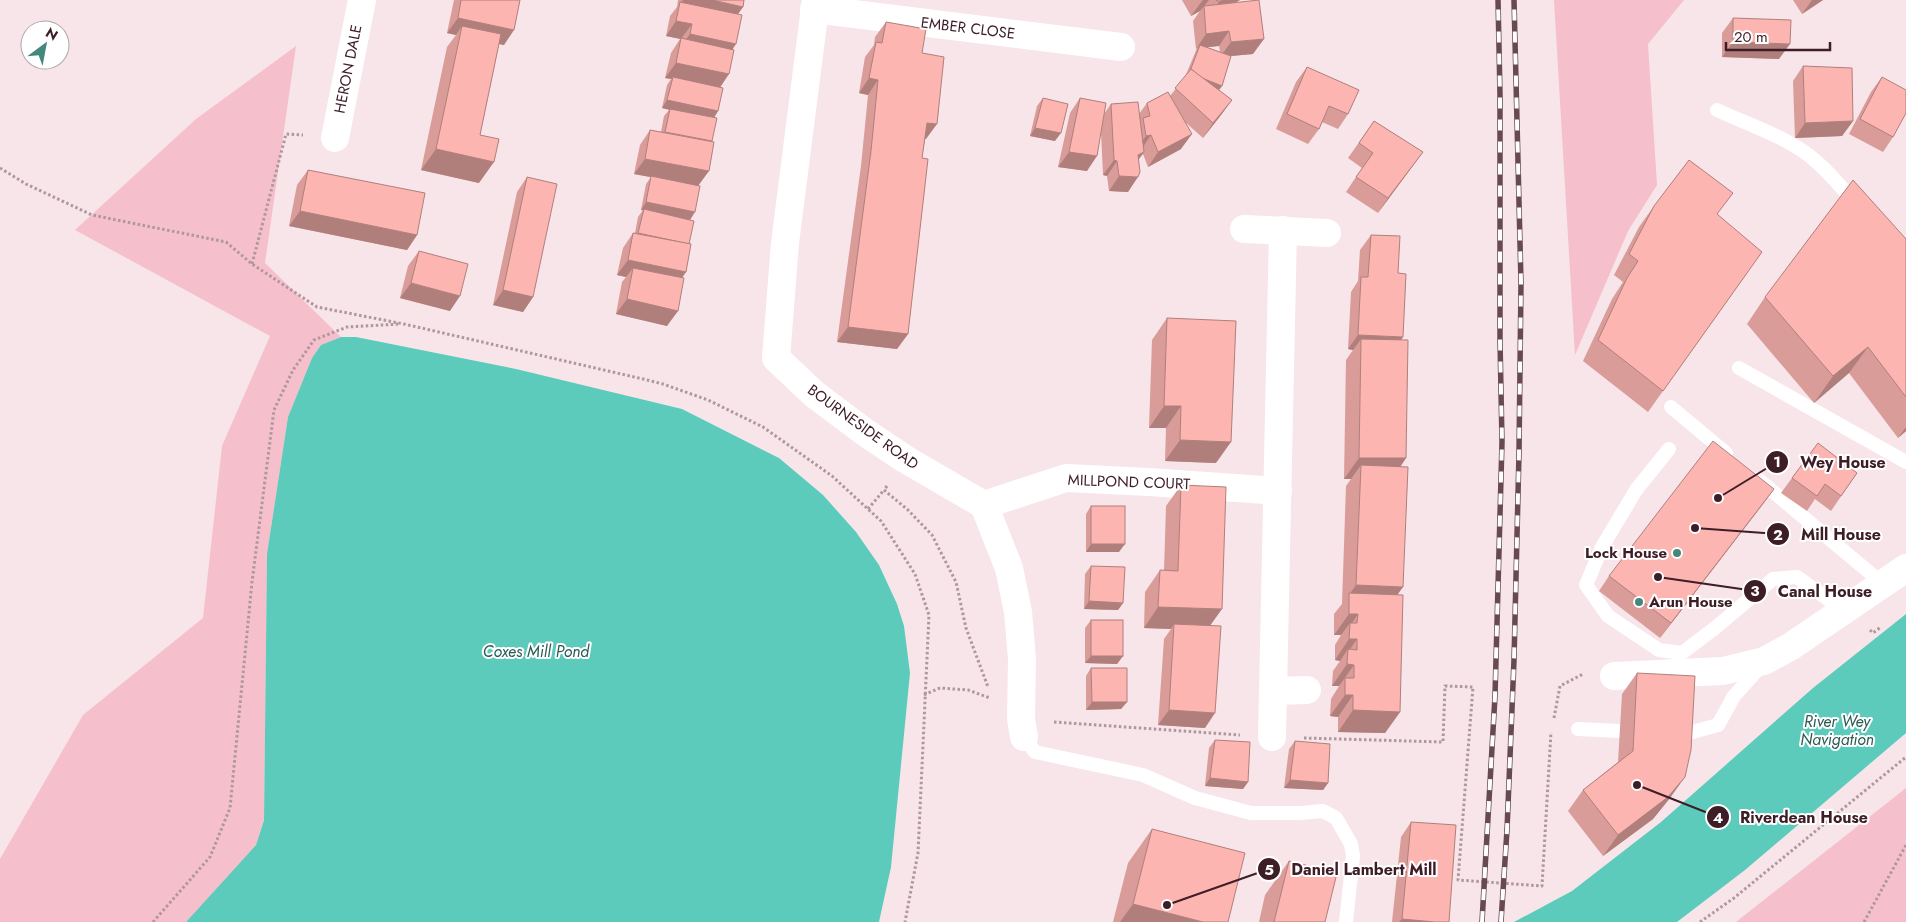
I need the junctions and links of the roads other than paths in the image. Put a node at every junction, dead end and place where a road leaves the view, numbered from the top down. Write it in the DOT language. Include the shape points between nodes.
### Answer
graph roads {
  1 [pos="362,0"];
  2 [pos="815,4"];
  3 [pos="1121,47"];
  4 [pos="1717,110"];
  5 [pos="335,138"];
  6 [pos="1867,216"];
  7 [pos="1244,229"];
  8 [pos="1283,230"];
  9 [pos="1327,233"];
  10 [pos="1739,368"];
  11 [pos="1671,407"];
  12 [pos="1669,449"];
  13 [pos="1906,462"];
  14 [pos="1278,491"];
  15 [pos="984,505"];
  16 [pos="1906,568"];
  17 [pos="1882,583"];
  18 [pos="1843,610"];
  19 [pos="1764,661"];
  20 [pos="1614,676"];
  21 [pos="1307,690"];
  22 [pos="1274,691"];
  23 [pos="1578,729"];
  24 [pos="1620,731"];
  25 [pos="1678,736"];
  26 [pos="1024,737"];
  27 [pos="1272,737"];
  28 [pos="1346,922"];
  1 -- 5 [label="street, HERON DALE"];
  2 -- 3 [label="street, EMBER CLOSE"];
  2 -- 15 [label="street, BOURNESIDE ROAD" via="785,243 776,358 814,394 905,459"];
  4 -- 6 [label="lane" via="1807,154 1836,180"];
  7 -- 8 [label="street"];
  8 -- 9 [label="street"];
  8 -- 14 [label="street"];
  10 -- 13 [label="lane"];
  11 -- 17 [label="lane"];
  12 -- 18 [label="lane" via="1636,490 1602,547 1586,585 1608,616 1658,650 1682,653 1773,579 1797,576"];
  14 -- 15 [label="street, MILLPOND COURT" via="1066,478"];
  14 -- 22 [label="street"];
  15 -- 26 [label="street" via="1009,568 1018,612"];
  16 -- 17 [label="street"];
  17 -- 18 [label="street"];
  18 -- 19 [label="street"];
  19 -- 20 [label="street" via="1723,672"];
  19 -- 25 [label="lane" via="1734,696 1718,725"];
  21 -- 22 [label="street"];
  22 -- 27 [label="street"];
  23 -- 24 [label="lane"];
  26 -- 28 [label="lane" via="1035,752 1143,776 1195,798 1251,813 1323,811 1336,818 1351,844"];
}
